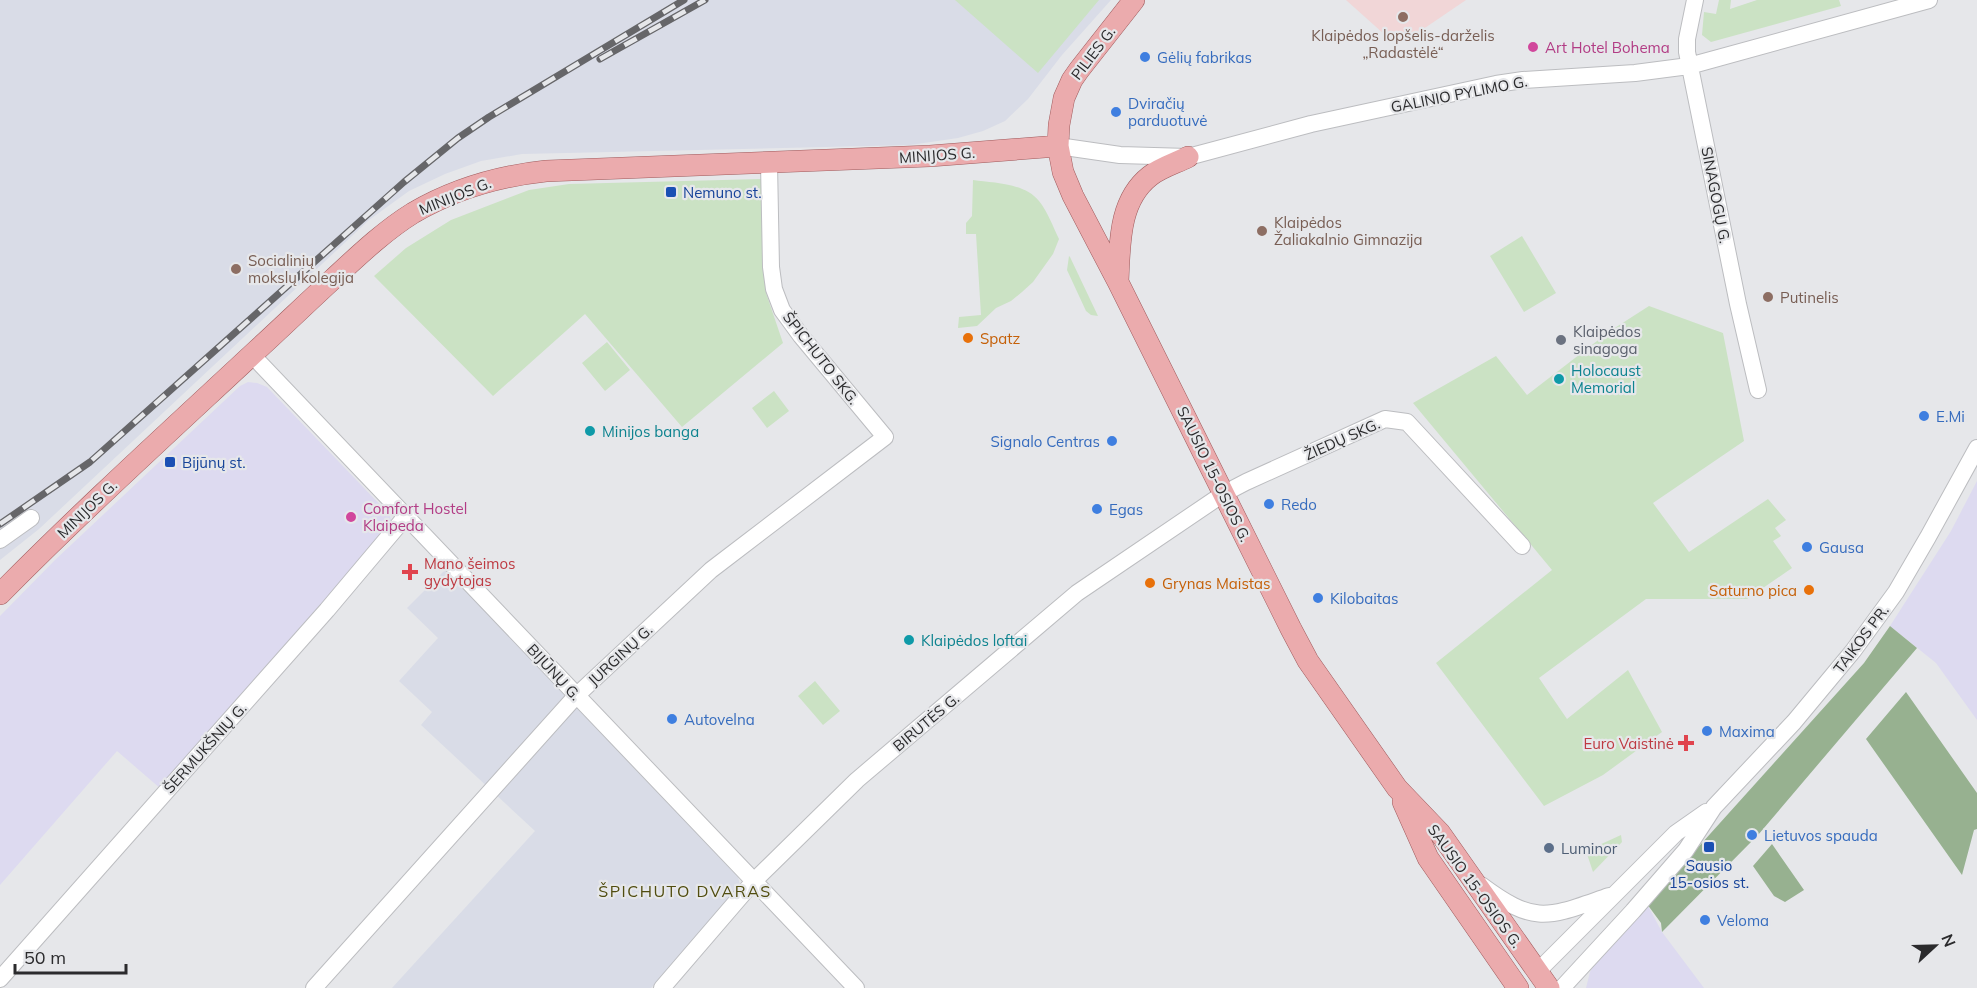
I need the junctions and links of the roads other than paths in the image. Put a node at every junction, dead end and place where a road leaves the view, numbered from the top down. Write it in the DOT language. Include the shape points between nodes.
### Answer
graph roads {
  1 [pos="1134,0"];
  2 [pos="1695,0"];
  3 [pos="1929,0"];
  4 [pos="1689,66"];
  5 [pos="1058,146"];
  6 [pos="1188,157"];
  7 [pos="769,163"];
  8 [pos="1118,282"];
  9 [pos="252,355"];
  10 [pos="1758,390"];
  11 [pos="885,437"];
  12 [pos="1977,448"];
  13 [pos="1223,494"];
  14 [pos="407,515"];
  15 [pos="31,518"];
  16 [pos="0,540"];
  17 [pos="1522,546"];
  18 [pos="0,594"];
  19 [pos="576,696"];
  20 [pos="1396,788"];
  21 [pos="1714,807"];
  22 [pos="1470,877"];
  23 [pos="753,881"];
  24 [pos="1613,895"];
  25 [pos="0,979"];
  26 [pos="1543,980"];
  27 [pos="314,988"];
  28 [pos="662,988"];
  29 [pos="856,988"];
  30 [pos="1520,988"];
  31 [pos="1562,988"];
  1 -- 5 [label="main road, PILIES G." via="1072,80 1064,98"];
  2 -- 4 [label="street, SINAGOGŲ G." via="1687,39"];
  3 -- 4 [label="street, GALINIO PYLIMO G."];
  4 -- 6 [label="street, GALINIO PYLIMO G." via="1496,84 1311,124"];
  4 -- 10 [label="street, SINAGOGŲ G."];
  5 -- 6 [label="street, GALINIO PYLIMO G." via="1120,155"];
  5 -- 7 [label="main road, MINIJOS G."];
  5 -- 8 [label="main road, SAUSIO 15-OSIOS G." via="1073,196"];
  6 -- 8 [label="main road" via="1150,176 1136,190 1123,223"];
  7 -- 9 [label="main road, MINIJOS G." via="546,171 516,174 461,190 393,227"];
  7 -- 11 [label="street, ŠPICHUTO SKG." via="771,267 782,310"];
  8 -- 13 [label="main road, SAUSIO 15-OSIOS G."];
  9 -- 14 [label="street, BIJŪNŲ G."];
  9 -- 18 [label="main road, MINIJOS G."];
  11 -- 19 [label="street, JURGINŲ G." via="711,570"];
  12 -- 21 [label="street, TAIKOS PR." via="1883,611 1794,722"];
  13 -- 17 [label="street, ŽIEDŲ SKG." via="1385,419 1407,422"];
  13 -- 20 [label="main road, SAUSIO 15-OSIOS G." via="1308,661"];
  13 -- 23 [label="street, BIRUTĖS G." via="1077,593 857,780"];
  14 -- 19 [label="street, BIJŪNŲ G."];
  14 -- 25 [label="street, ŠERMUKŠNIŲ G."];
  15 -- 16 [label="street"];
  19 -- 23 [label="street, BIJŪNŲ G."];
  19 -- 27 [label="street, JURGINŲ G."];
  20 -- 22 [label="main road, SAUSIO 15-OSIOS G." via="1440,833"];
  20 -- 30 [label="main road, SAUSIO 15-OSIOS G." via="1428,858"];
  21 -- 24 [label="street, TAIKOS PR." via="1676,833"];
  21 -- 31 [label="street, TAIKOS PR." via="1686,849"];
  22 -- 24 [label="street" via="1499,898 1537,914 1553,914"];
  22 -- 26 [label="main road, SAUSIO 15-OSIOS G."];
  23 -- 28 [label="street, BIRUTĖS G."];
  23 -- 29 [label="street, BIJŪNŲ G."];
  24 -- 26 [label="street, TAIKOS PR."];
  26 -- 30 [label="main road, TAIKOS PR."];
}
